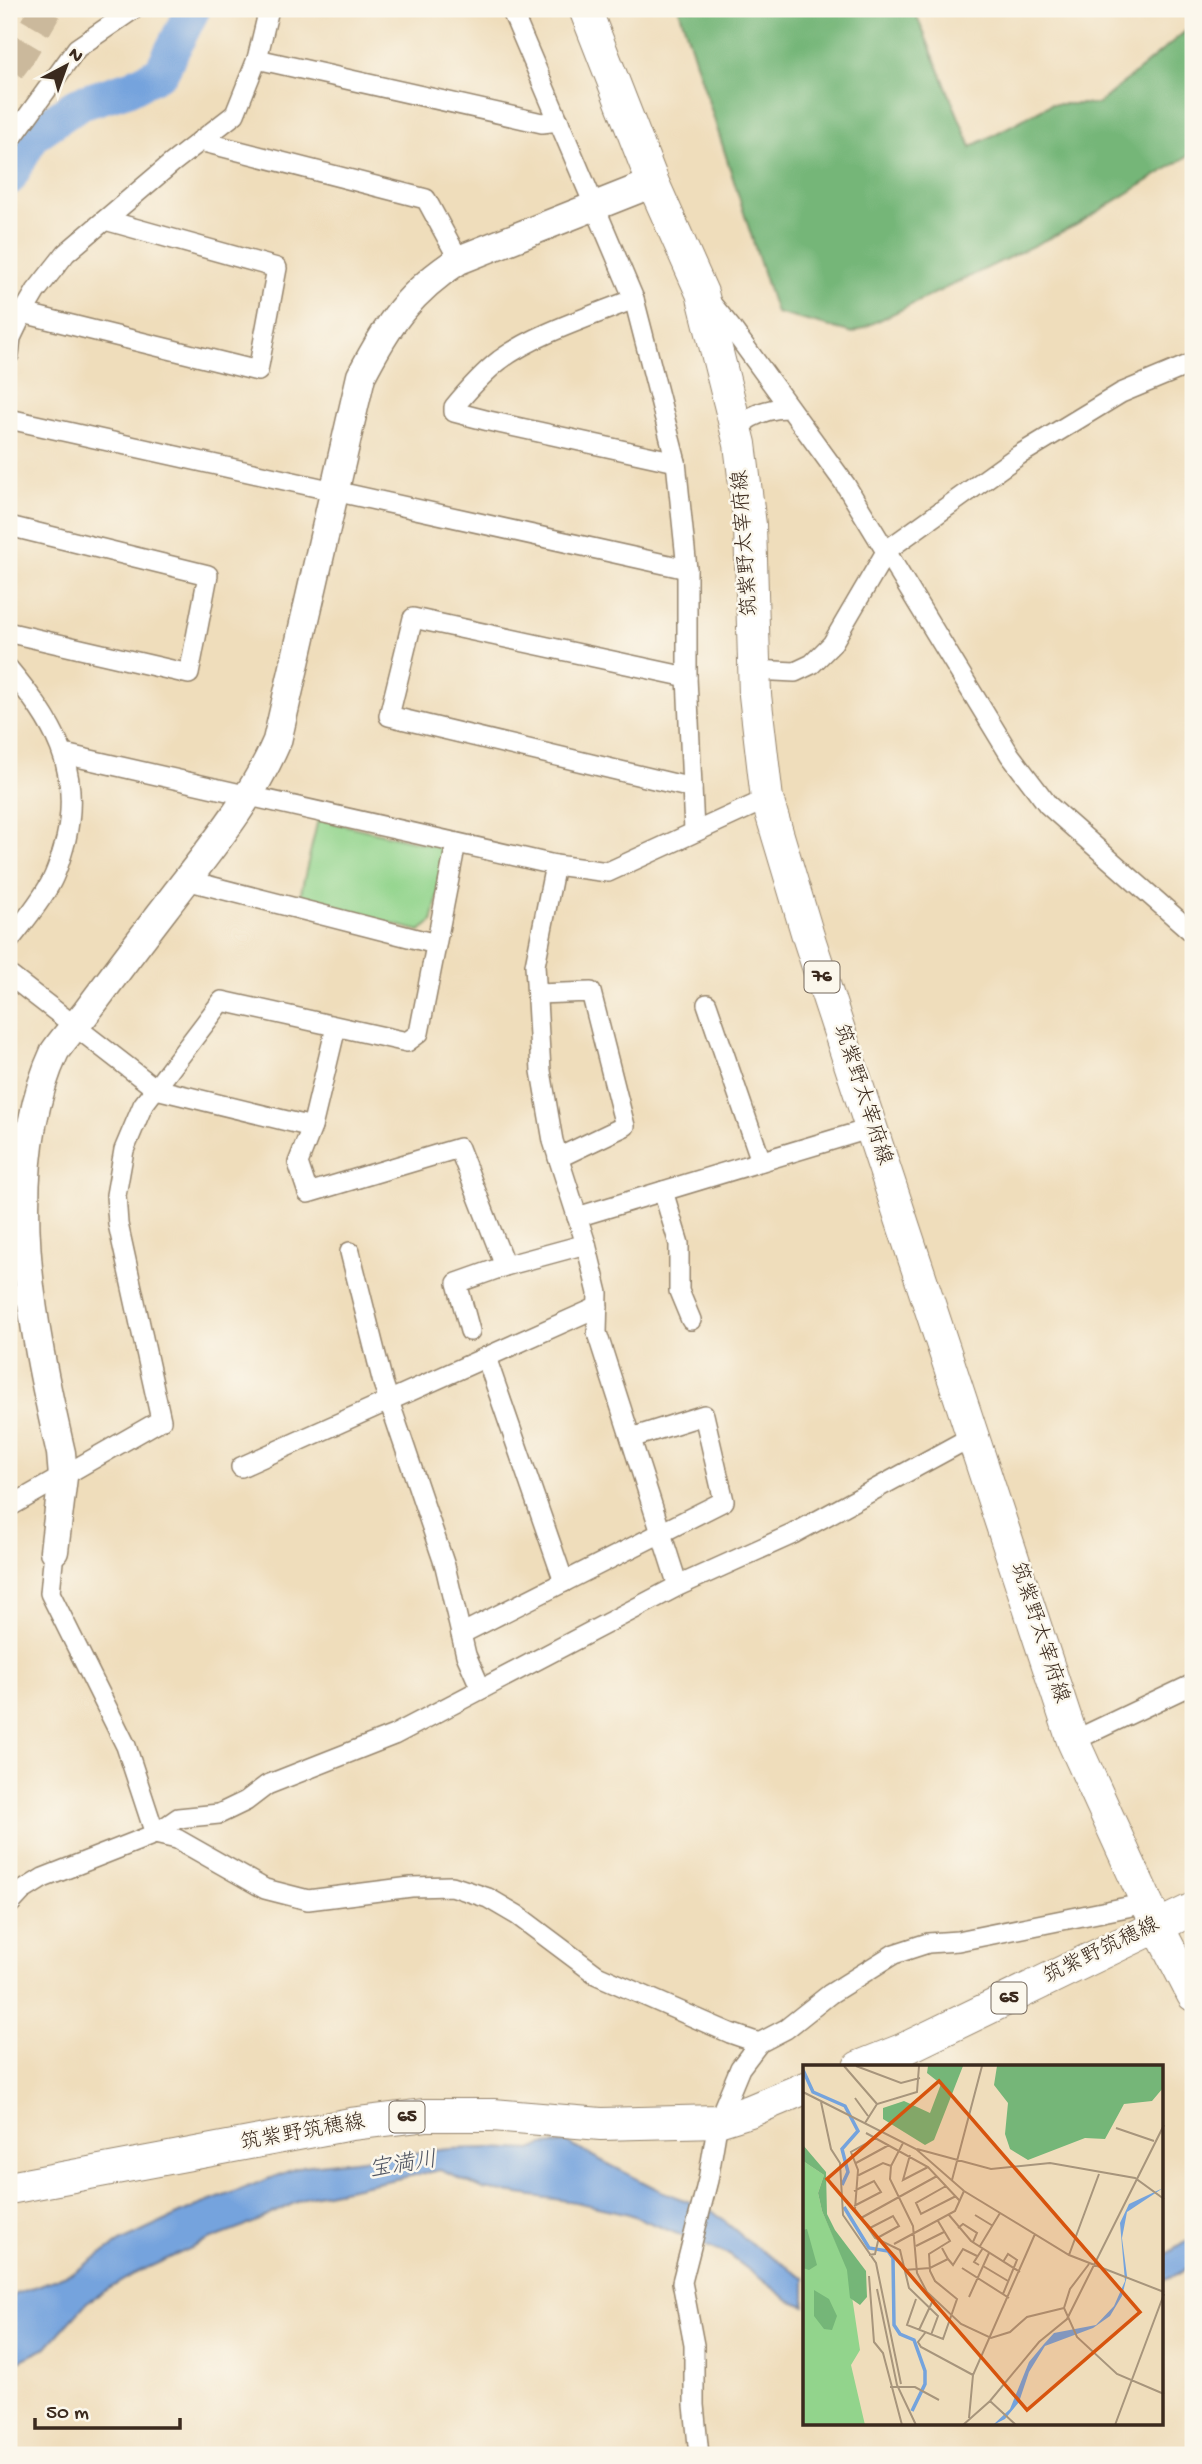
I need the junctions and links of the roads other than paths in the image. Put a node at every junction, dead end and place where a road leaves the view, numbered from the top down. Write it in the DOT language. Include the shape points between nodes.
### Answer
graph roads {
  1 [pos="134,9"];
  2 [pos="269,9"];
  3 [pos="585,9"];
  4 [pos="508,10"];
  5 [pos="257,60"];
  6 [pos="558,121"];
  7 [pos="200,141"];
  8 [pos="9,142"];
  9 [pos="653,183"];
  10 [pos="594,205"];
  11 [pos="105,220"];
  12 [pos="459,260"];
  13 [pos="702,293"];
  14 [pos="634,299"];
  15 [pos="23,313"];
  16 [pos="9,355"];
  17 [pos="1193,363"];
  18 [pos="789,408"];
  19 [pos="9,419"];
  20 [pos="736,429"];
  21 [pos="676,462"];
  22 [pos="334,492"];
  23 [pos="9,526"];
  24 [pos="887,550"];
  25 [pos="687,569"];
  26 [pos="9,635"];
  27 [pos="9,669"];
  28 [pos="755,670"];
  29 [pos="687,677"];
  30 [pos="64,754"];
  31 [pos="692,788"];
  32 [pos="248,796"];
  33 [pos="767,799"];
  34 [pos="694,831"];
  35 [pos="456,843"];
  36 [pos="555,865"];
  37 [pos="186,880"];
  38 [pos="1193,933"];
  39 [pos="9,941"];
  40 [pos="436,944"];
  41 [pos="9,975"];
  42 [pos="537,994"];
  43 [pos="707,1004"];
  44 [pos="336,1027"];
  45 [pos="74,1028"];
  46 [pos="156,1089"];
  47 [pos="312,1127"];
  48 [pos="872,1128"];
  49 [pos="558,1158"];
  50 [pos="761,1161"];
  51 [pos="663,1191"];
  52 [pos="577,1217"];
  53 [pos="586,1244"];
  54 [pos="350,1252"];
  55 [pos="505,1266"];
  56 [pos="17,1295"];
  57 [pos="598,1307"];
  58 [pos="691,1320"];
  59 [pos="470,1331"];
  60 [pos="486,1357"];
  61 [pos="389,1400"];
  62 [pos="973,1436"];
  63 [pos="631,1438"];
  64 [pos="241,1466"];
  65 [pos="63,1477"];
  66 [pos="9,1507"];
  67 [pos="661,1532"];
  68 [pos="54,1551"];
  69 [pos="564,1582"];
  70 [pos="678,1586"];
  71 [pos="461,1634"];
  72 [pos="1193,1684"];
  73 [pos="481,1689"];
  74 [pos="1073,1741"];
  75 [pos="155,1834"];
  76 [pos="9,1905"];
  77 [pos="1193,1909"];
  78 [pos="1152,1914"];
  79 [pos="1193,1995"];
  80 [pos="760,2043"];
  81 [pos="864,2065"];
  82 [pos="803,2089"];
  83 [pos="718,2121"];
  84 [pos="9,2188"];
  85 [pos="699,2455"];
  1 -- 8 [label="street" via="77,48"];
  2 -- 5 [label="street"];
  3 -- 9 [label="main road, 筑紫野太宰府線 / 76"];
  4 -- 6 [label="street"];
  5 -- 6 [label="street" via="542,123"];
  5 -- 7 [label="street" via="235,114"];
  6 -- 10 [label="street"];
  7 -- 11 [label="street"];
  7 -- 12 [label="street" via="426,198"];
  9 -- 10 [label="street"];
  9 -- 13 [label="main road, 筑紫野太宰府線 / 76"];
  10 -- 12 [label="street"];
  10 -- 14 [label="street"];
  11 -- 15 [label="street" via="66,253"];
  11 -- 15 [label="street" via="277,268 258,371"];
  12 -- 22 [label="street" via="407,302 382,337 361,376"];
  13 -- 18 [label="street"];
  13 -- 20 [label="main road, 筑紫野太宰府線 / 76"];
  14 -- 21 [label="street"];
  14 -- 21 [label="street" via="501,359 476,380 454,412"];
  15 -- 16 [label="street"];
  17 -- 24 [label="street" via="1121,393 1019,455"];
  18 -- 20 [label="street" via="754,415"];
  18 -- 24 [label="street"];
  19 -- 22 [label="street"];
  20 -- 28 [label="main road, 筑紫野太宰府線 / 76" via="750,525"];
  21 -- 25 [label="street"];
  22 -- 25 [label="street"];
  22 -- 32 [label="street" via="277,741"];
  23 -- 26 [label="street" via="208,575 190,674"];
  24 -- 28 [label="street" via="832,644 812,664 795,672"];
  24 -- 38 [label="street" via="1010,755 1048,805"];
  25 -- 29 [label="street"];
  27 -- 30 [label="street" via="34,699"];
  28 -- 33 [label="main road, 筑紫野太宰府線 / 76"];
  29 -- 31 [label="street"];
  29 -- 31 [label="street" via="413,618 389,716"];
  30 -- 32 [label="street"];
  30 -- 39 [label="street" via="70,780 70,821 61,858 50,884"];
  31 -- 34 [label="street"];
  32 -- 35 [label="street"];
  32 -- 37 [label="street"];
  33 -- 34 [label="street"];
  33 -- 48 [label="main road, 筑紫野太宰府線 / 76"];
  34 -- 36 [label="street" via="608,872"];
  35 -- 36 [label="street"];
  35 -- 40 [label="street"];
  36 -- 42 [label="street" via="535,965"];
  37 -- 40 [label="street"];
  37 -- 45 [label="street"];
  40 -- 44 [label="street" via="419,1033 407,1042"];
  41 -- 45 [label="street"];
  42 -- 49 [label="street" via="541,1071"];
  42 -- 49 [label="street" via="591,992 625,1126"];
  43 -- 50 [label="street"];
  44 -- 46 [label="street" via="222,1001"];
  44 -- 47 [label="street"];
  45 -- 46 [label="street"];
  45 -- 56 [label="street" via="54,1052 22,1125 14,1171"];
  46 -- 47 [label="street"];
  46 -- 65 [label="street" via="143,1105 124,1150 116,1195 118,1224 161,1420"];
  47 -- 55 [label="street" via="298,1163 308,1193 459,1148"];
  48 -- 50 [label="street"];
  48 -- 62 [label="main road, 筑紫野太宰府線 / 76"];
  49 -- 52 [label="street"];
  50 -- 51 [label="street"];
  51 -- 52 [label="street"];
  51 -- 58 [label="street" via="679,1244 679,1291"];
  52 -- 53 [label="street"];
  53 -- 55 [label="street"];
  53 -- 57 [label="street"];
  54 -- 61 [label="street"];
  55 -- 59 [label="street" via="457,1283"];
  56 -- 65 [label="street" via="61,1453"];
  57 -- 60 [label="street"];
  57 -- 63 [label="street" via="597,1333"];
  60 -- 61 [label="street"];
  60 -- 69 [label="street"];
  61 -- 64 [label="street"];
  61 -- 71 [label="street" via="445,1566"];
  62 -- 70 [label="street" via="793,1534"];
  62 -- 74 [label="main road, 筑紫野太宰府線 / 76"];
  63 -- 67 [label="street"];
  63 -- 67 [label="street" via="704,1415 724,1501"];
  65 -- 66 [label="street"];
  65 -- 68 [label="street"];
  67 -- 69 [label="street"];
  67 -- 70 [label="street"];
  68 -- 75 [label="street" via="50,1593 127,1746"];
  69 -- 71 [label="street"];
  70 -- 73 [label="street"];
  71 -- 73 [label="street"];
  72 -- 74 [label="street"];
  73 -- 75 [label="street" via="394,1735 267,1785 219,1814 178,1818"];
  74 -- 78 [label="main road, 筑紫野太宰府線 / 76"];
  75 -- 76 [label="street" via="43,1878"];
  75 -- 80 [label="street" via="177,1839 265,1889 296,1898 452,1886 488,1898 597,1975"];
  77 -- 78 [label="main road, 筑紫野筑穂線 / 65"];
  78 -- 79 [label="main road, 筑紫野太宰府線 / 76"];
  78 -- 80 [label="street" via="928,1943 894,1954"];
  78 -- 81 [label="main road, 筑紫野筑穂線 / 65" via="902,2050"];
  80 -- 83 [label="street" via="740,2068"];
  82 -- 83 [label="main road, 筑紫野筑穂線 / 65"];
  83 -- 84 [label="main road, 筑紫野筑穂線 / 65" via="601,2124 426,2115 351,2124"];
  83 -- 85 [label="street" via="682,2282 694,2344"];
}
